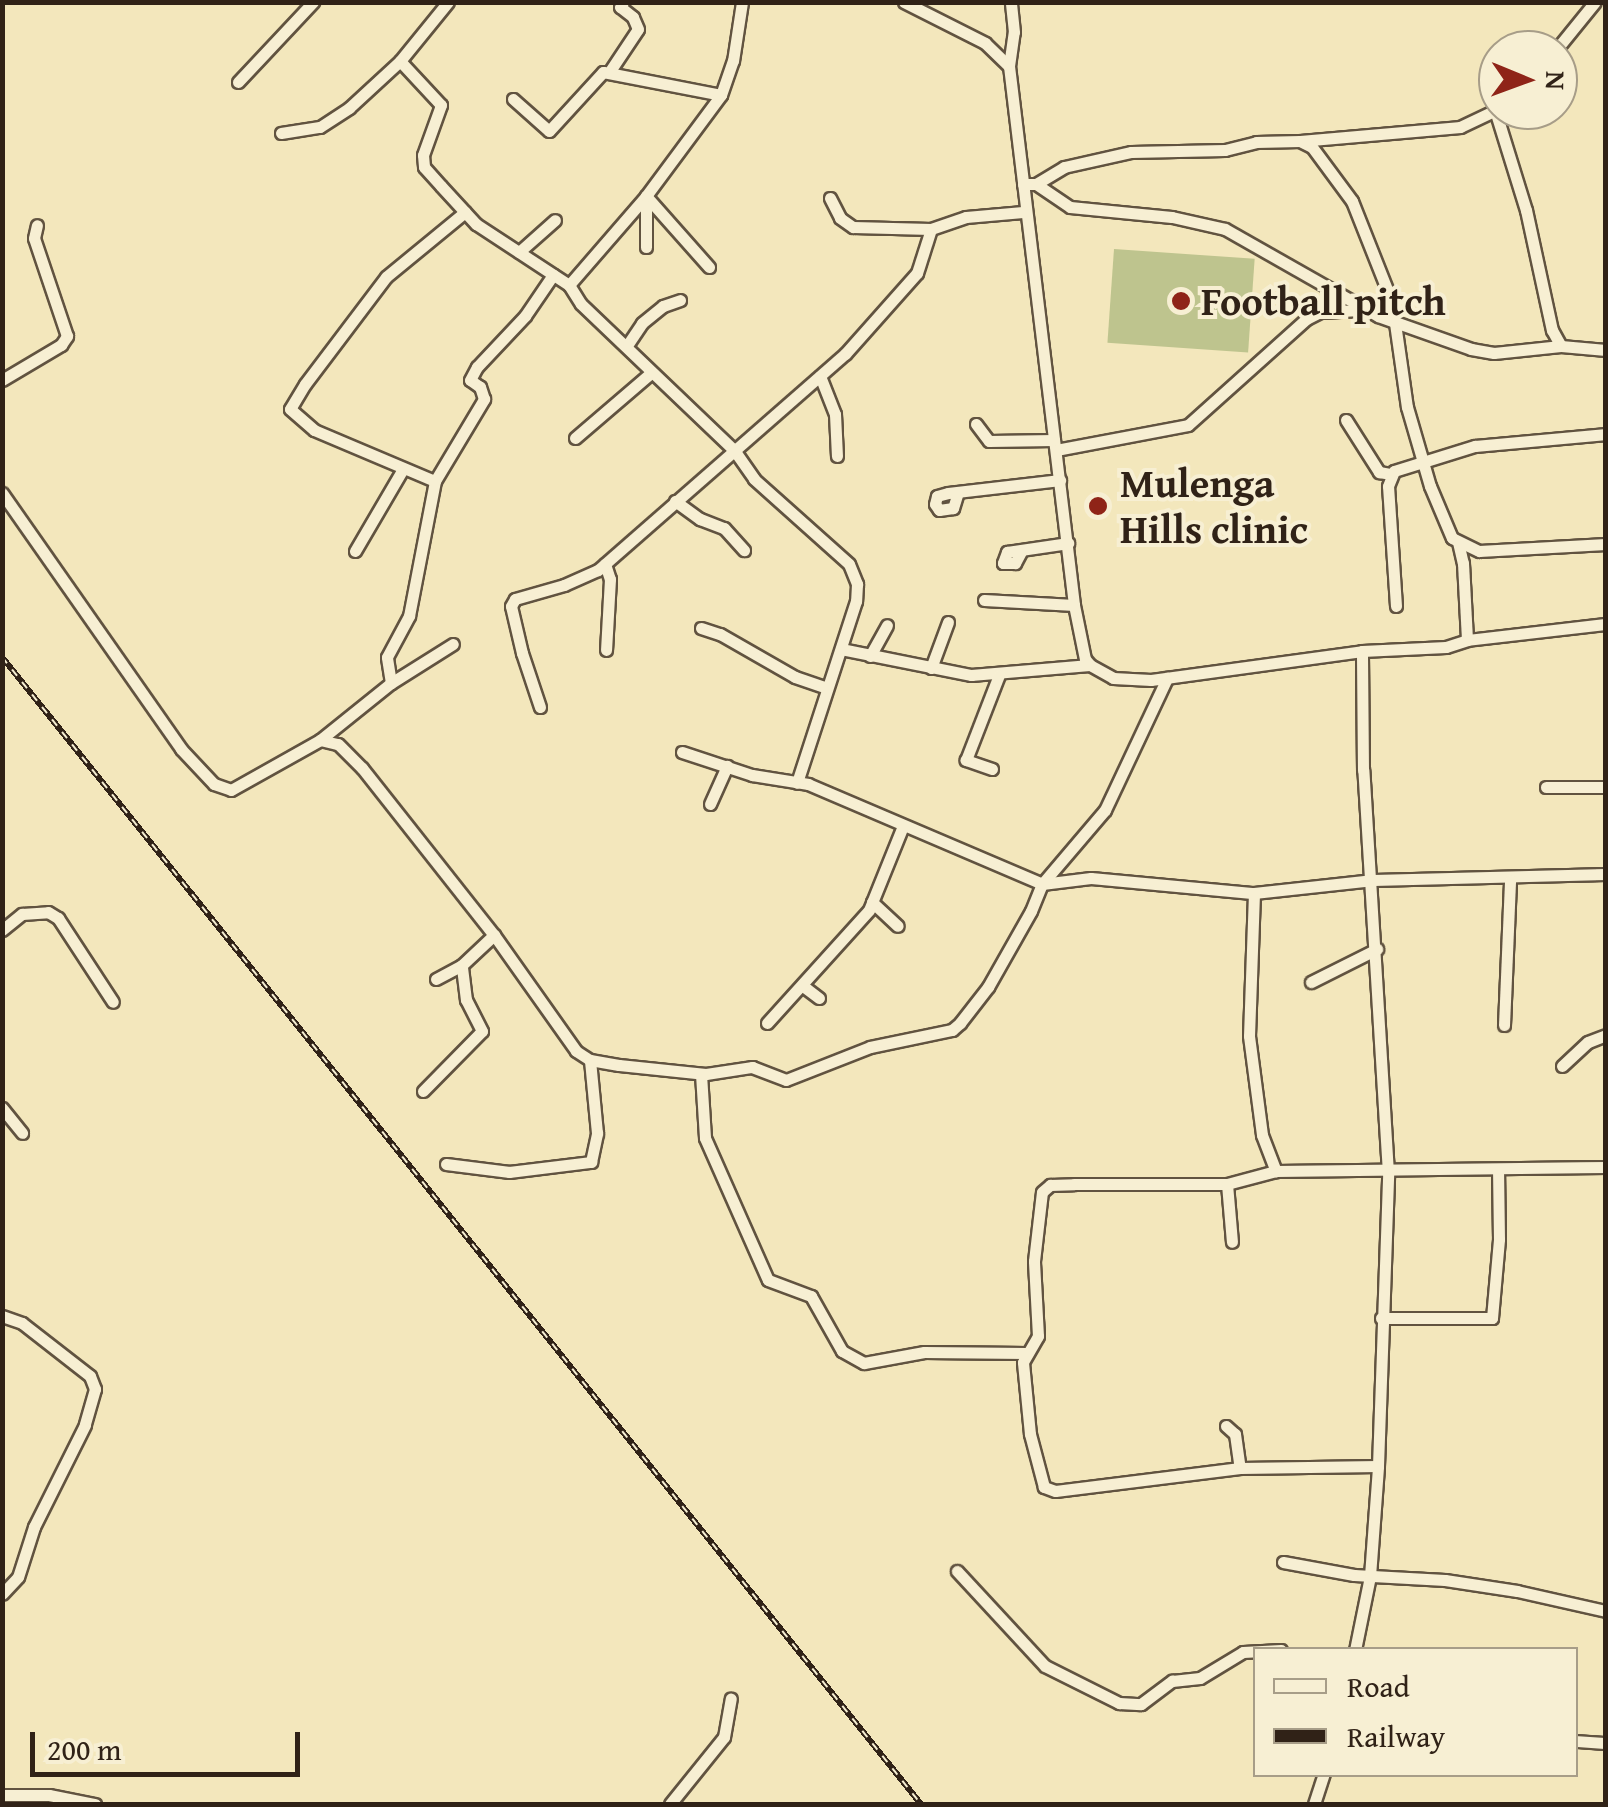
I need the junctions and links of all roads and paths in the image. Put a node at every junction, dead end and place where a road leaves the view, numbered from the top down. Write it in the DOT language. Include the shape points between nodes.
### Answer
graph roads {
  1 [pos="313,2"];
  2 [pos="448,2"];
  3 [pos="624,2"];
  4 [pos="742,2"];
  5 [pos="904,2"];
  6 [pos="1011,2"];
  7 [pos="1595,2"];
  8 [pos="1572,30"];
  9 [pos="400,61"];
  10 [pos="1008,66"];
  11 [pos="610,71"];
  12 [pos="238,82"];
  13 [pos="721,96"];
  14 [pos="512,99"];
  15 [pos="1478,119"];
  16 [pos="1503,130"];
  17 [pos="281,133"];
  18 [pos="1300,142"];
  19 [pos="1029,184"];
  20 [pos="646,196"];
  21 [pos="830,198"];
  22 [pos="465,212"];
  23 [pos="1023,212"];
  24 [pos="555,220"];
  25 [pos="36,225"];
  26 [pos="931,229"];
  27 [pos="646,247"];
  28 [pos="519,252"];
  29 [pos="708,267"];
  30 [pos="553,275"];
  31 [pos="569,285"];
  32 [pos="680,300"];
  33 [pos="1366,310"];
  34 [pos="1396,321"];
  35 [pos="628,344"];
  36 [pos="1561,346"];
  37 [pos="1606,350"];
  38 [pos="652,372"];
  39 [pos="820,376"];
  40 [pos="2,380"];
  41 [pos="1346,420"];
  42 [pos="976,424"];
  43 [pos="1606,434"];
  44 [pos="1416,436"];
  45 [pos="575,438"];
  46 [pos="1055,445"];
  47 [pos="734,450"];
  48 [pos="1449,453"];
  49 [pos="837,456"];
  50 [pos="1423,461"];
  51 [pos="403,469"];
  52 [pos="1390,474"];
  53 [pos="1060,480"];
  54 [pos="436,481"];
  55 [pos="2,492"];
  56 [pos="958,492"];
  57 [pos="674,501"];
  58 [pos="1458,542"];
  59 [pos="1068,543"];
  60 [pos="1605,544"];
  61 [pos="744,550"];
  62 [pos="1022,550"];
  63 [pos="355,551"];
  64 [pos="1479,551"];
  65 [pos="1463,563"];
  66 [pos="605,564"];
  67 [pos="984,600"];
  68 [pos="1074,605"];
  69 [pos="1396,606"];
  70 [pos="948,622"];
  71 [pos="1606,624"];
  72 [pos="887,625"];
  73 [pos="701,628"];
  74 [pos="1467,640"];
  75 [pos="454,644"];
  76 [pos="841,649"];
  77 [pos="606,650"];
  78 [pos="1362,651"];
  79 [pos="870,656"];
  80 [pos="1090,665"];
  81 [pos="931,668"];
  82 [pos="999,674"];
  83 [pos="1168,678"];
  84 [pos="391,682"];
  85 [pos="827,688"];
  86 [pos="540,706"];
  87 [pos="320,740"];
  88 [pos="682,752"];
  89 [pos="728,766"];
  90 [pos="992,769"];
  91 [pos="797,782"];
  92 [pos="1546,787"];
  93 [pos="1606,787"];
  94 [pos="710,804"];
  95 [pos="903,826"];
  96 [pos="1606,874"];
  97 [pos="1372,880"];
  98 [pos="1510,880"];
  99 [pos="1042,884"];
  100 [pos="1254,894"];
  101 [pos="872,902"];
  102 [pos="898,926"];
  103 [pos="2,930"];
  104 [pos="494,935"];
  105 [pos="1378,949"];
  106 [pos="462,965"];
  107 [pos="436,979"];
  108 [pos="1312,982"];
  109 [pos="803,986"];
  110 [pos="819,998"];
  111 [pos="113,1002"];
  112 [pos="767,1023"];
  113 [pos="1504,1026"];
  114 [pos="1606,1036"];
  115 [pos="590,1060"];
  116 [pos="1562,1066"];
  117 [pos="700,1074"];
  118 [pos="423,1091"];
  119 [pos="2,1108"];
  120 [pos="22,1132"];
  121 [pos="446,1164"];
  122 [pos="1606,1167"];
  123 [pos="1276,1171"];
  124 [pos="1498,1171"];
  125 [pos="1388,1173"];
  126 [pos="1227,1184"];
  127 [pos="1232,1242"];
  128 [pos="2,1316"];
  129 [pos="1382,1318"];
  130 [pos="1026,1353"];
  131 [pos="1226,1426"];
  132 [pos="1378,1466"];
  133 [pos="1240,1468"];
  134 [pos="1283,1562"];
  135 [pos="957,1571"];
  136 [pos="1370,1576"];
  137 [pos="2,1594"];
  138 [pos="1606,1611"];
  139 [pos="1356,1647"];
  140 [pos="1253,1651"];
  141 [pos="731,1699"];
  142 [pos="1578,1741"];
  143 [pos="1606,1743"];
  144 [pos="1323,1777"];
  145 [pos="2,1795"];
  146 [pos="95,1804"];
  147 [pos="670,1804"];
  148 [pos="1314,1804"];
  1 -- 12 [label="street"];
  2 -- 9 [label="street"];
  3 -- 11 [label="street" via="620,7 638,29"];
  4 -- 13 [label="street" via="734,61"];
  5 -- 10 [label="street" via="985,44"];
  6 -- 10 [label="street"];
  7 -- 8 [label="street"];
  9 -- 17 [label="street" via="320,127"];
  9 -- 22 [label="street" via="438,98 442,110 425,146 424,167"];
  10 -- 19 [label="street"];
  11 -- 13 [label="street"];
  11 -- 14 [label="street" via="550,131"];
  13 -- 20 [label="street"];
  15 -- 18 [label="street" via="1460,127"];
  16 -- 36 [label="street"];
  18 -- 19 [label="street" via="1131,152 1064,166"];
  18 -- 34 [label="street" via="1316,152 1352,201"];
  19 -- 23 [label="street"];
  19 -- 33 [label="street" via="1070,207 1225,228"];
  20 -- 27 [label="street"];
  20 -- 29 [label="street"];
  20 -- 31 [label="street"];
  21 -- 26 [label="street" via="852,227"];
  22 -- 28 [label="street"];
  22 -- 51 [label="street" via="386,277 290,409 314,430"];
  23 -- 26 [label="street" via="966,217"];
  23 -- 46 [label="street"];
  24 -- 28 [label="street"];
  25 -- 40 [label="street" via="34,238 67,336"];
  26 -- 39 [label="street" via="917,273"];
  28 -- 30 [label="street"];
  30 -- 31 [label="street"];
  30 -- 54 [label="street" via="525,316 476,366 470,380 484,399"];
  31 -- 35 [label="street" via="580,304"];
  32 -- 35 [label="street" via="642,323"];
  33 -- 34 [label="street"];
  33 -- 46 [label="street" via="1306,319 1188,425"];
  34 -- 36 [label="street" via="1486,352"];
  34 -- 44 [label="street"];
  35 -- 38 [label="street"];
  36 -- 37 [label="street"];
  38 -- 45 [label="street"];
  38 -- 47 [label="street"];
  39 -- 47 [label="street"];
  39 -- 49 [label="street" via="835,414"];
  41 -- 52 [label="street" via="1379,472"];
  42 -- 46 [label="street" via="989,441"];
  43 -- 48 [label="street"];
  44 -- 48 [label="street"];
  44 -- 50 [label="street"];
  46 -- 53 [label="street"];
  47 -- 57 [label="street"];
  47 -- 76 [label="street" via="754,479 850,564 856,600"];
  48 -- 50 [label="street"];
  50 -- 52 [label="street"];
  50 -- 58 [label="street" via="1442,520"];
  51 -- 54 [label="street"];
  51 -- 63 [label="street"];
  52 -- 69 [label="street"];
  53 -- 56 [label="street"];
  53 -- 59 [label="street"];
  54 -- 84 [label="street" via="409,616 387,657"];
  55 -- 87 [label="street" via="181,749 214,784 239,787"];
  57 -- 61 [label="street" via="724,528"];
  57 -- 66 [label="street"];
  58 -- 64 [label="street"];
  58 -- 65 [label="street"];
  59 -- 62 [label="street"];
  59 -- 68 [label="street"];
  60 -- 64 [label="street"];
  64 -- 65 [label="street"];
  65 -- 74 [label="street"];
  66 -- 77 [label="street"];
  66 -- 86 [label="street" via="564,586 515,598 511,606"];
  67 -- 68 [label="street"];
  68 -- 80 [label="street"];
  70 -- 81 [label="street"];
  71 -- 74 [label="street"];
  72 -- 79 [label="street"];
  73 -- 85 [label="street"];
  74 -- 78 [label="street"];
  75 -- 84 [label="street"];
  76 -- 79 [label="street"];
  76 -- 85 [label="street"];
  78 -- 83 [label="street"];
  78 -- 97 [label="street"];
  79 -- 81 [label="street"];
  80 -- 82 [label="street"];
  80 -- 83 [label="street" via="1113,678"];
  81 -- 82 [label="street"];
  82 -- 90 [label="street" via="966,760"];
  83 -- 99 [label="street" via="1105,810"];
  84 -- 87 [label="street"];
  85 -- 91 [label="street"];
  87 -- 104 [label="street" via="345,749"];
  88 -- 89 [label="street"];
  89 -- 91 [label="street"];
  89 -- 94 [label="street"];
  91 -- 95 [label="street"];
  92 -- 93 [label="street"];
  95 -- 99 [label="street"];
  95 -- 101 [label="street"];
  96 -- 98 [label="street"];
  97 -- 98 [label="street"];
  97 -- 100 [label="street"];
  97 -- 105 [label="street"];
  98 -- 113 [label="street"];
  99 -- 100 [label="street" via="1091,878"];
  99 -- 117 [label="street" via="988,987 952,1030 870,1047 786,1080 752,1067"];
  100 -- 123 [label="street" via="1249,1036 1262,1135"];
  101 -- 102 [label="street"];
  101 -- 109 [label="street"];
  103 -- 111 [label="street" via="22,914 58,918"];
  104 -- 106 [label="street"];
  104 -- 115 [label="street" via="576,1051"];
  105 -- 108 [label="street"];
  105 -- 125 [label="street"];
  106 -- 107 [label="street"];
  106 -- 118 [label="street" via="466,1000 482,1031"];
  109 -- 110 [label="street"];
  109 -- 112 [label="street"];
  114 -- 116 [label="street" via="1588,1042"];
  115 -- 117 [label="street"];
  115 -- 121 [label="street" via="597,1134 591,1162 510,1172"];
  117 -- 130 [label="street" via="705,1138 768,1280 811,1296 842,1351 864,1363 924,1352"];
  119 -- 120 [label="street"];
  122 -- 124 [label="street"];
  123 -- 125 [label="street"];
  123 -- 126 [label="street"];
  124 -- 125 [label="street"];
  124 -- 129 [label="street" via="1492,1318"];
  125 -- 129 [label="street"];
  126 -- 127 [label="street"];
  126 -- 130 [label="street" via="1046,1187 1036,1227 1038,1336"];
  128 -- 137 [label="street" via="22,1323 90,1376 95,1389 18,1576"];
  129 -- 132 [label="street"];
  130 -- 133 [label="street" via="1030,1434 1048,1490"];
  131 -- 133 [label="street" via="1234,1434"];
  132 -- 133 [label="street"];
  132 -- 136 [label="street"];
  134 -- 136 [label="street"];
  135 -- 140 [label="street" via="1044,1666 1119,1703 1141,1704 1172,1681 1200,1678"];
  136 -- 138 [label="street" via="1481,1586"];
  136 -- 139 [label="street"];
  141 -- 147 [label="street" via="724,1738"];
  142 -- 143 [label="street"];
  144 -- 148 [label="street"];
  145 -- 146 [label="street"];
}
